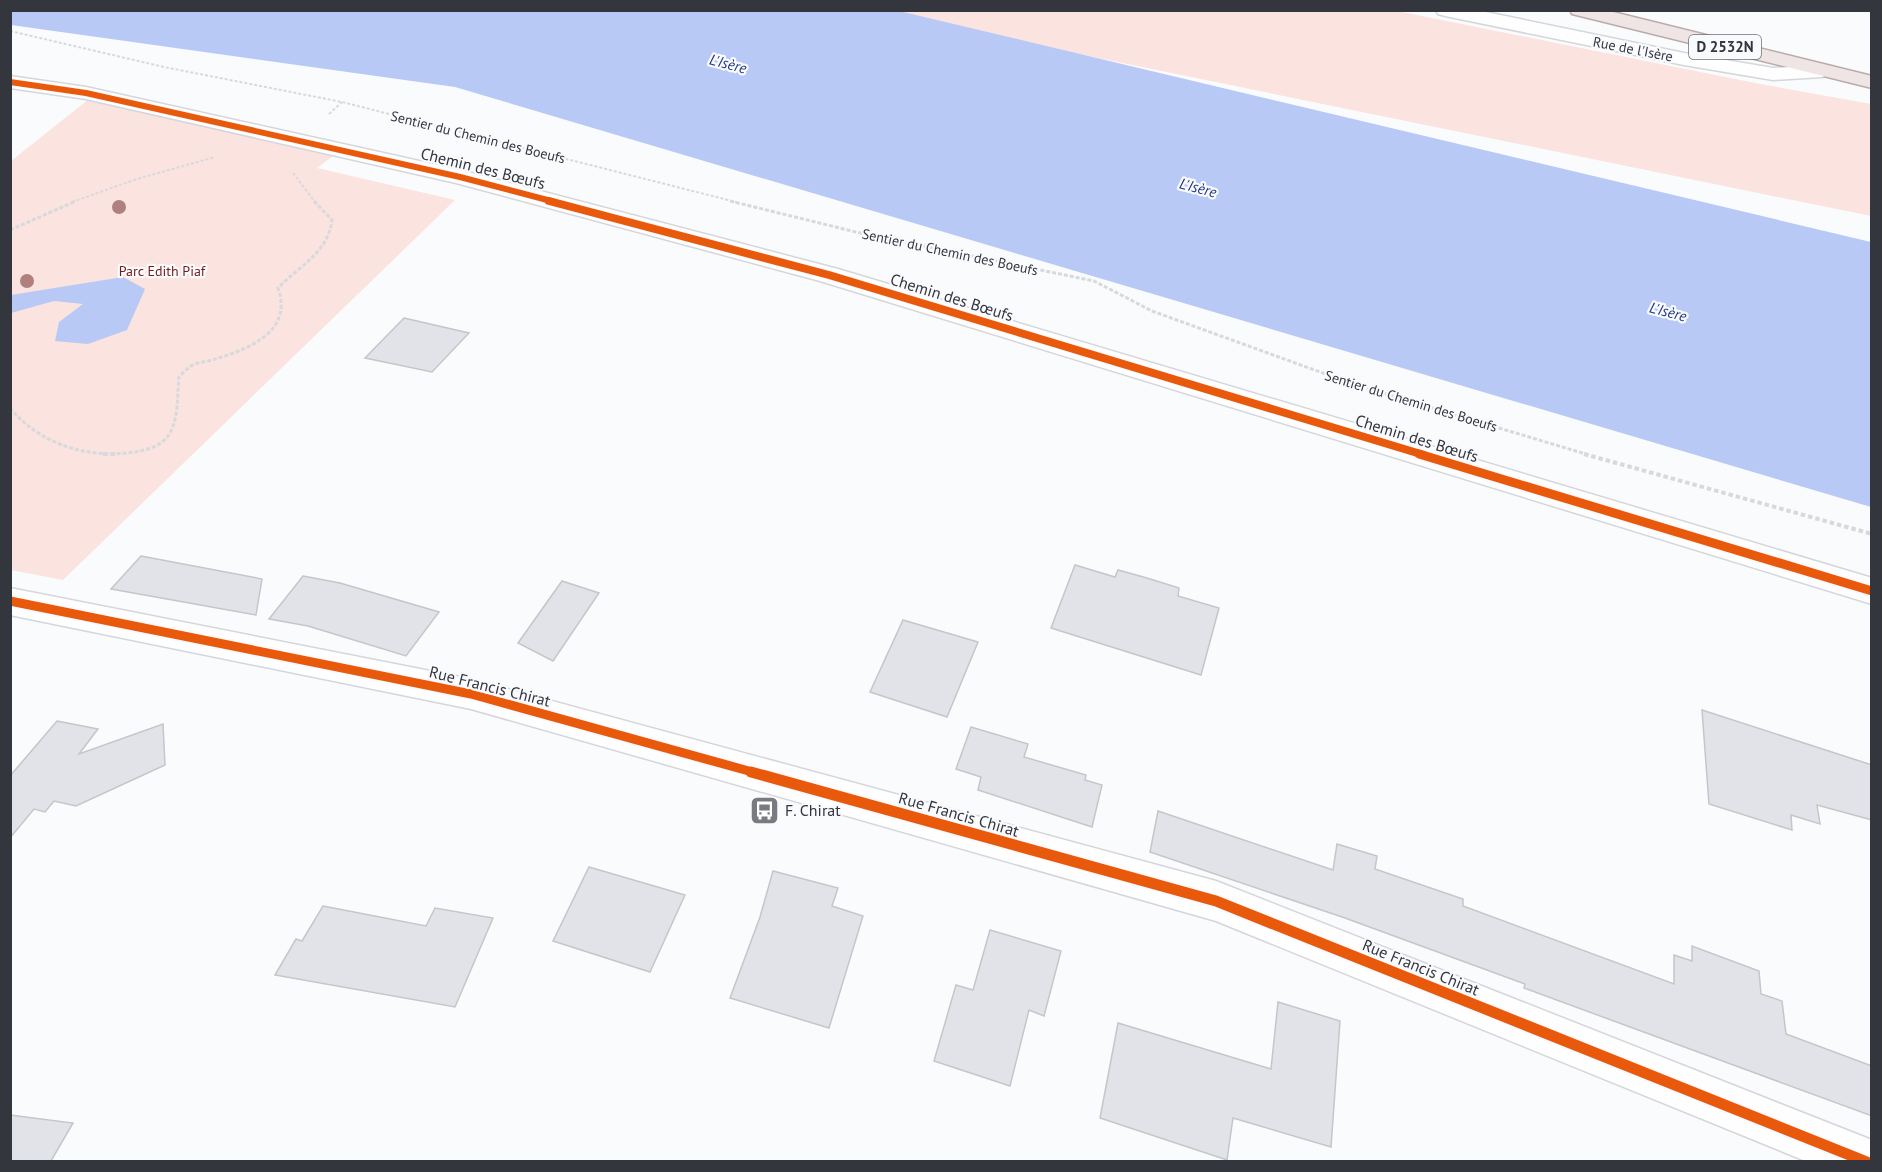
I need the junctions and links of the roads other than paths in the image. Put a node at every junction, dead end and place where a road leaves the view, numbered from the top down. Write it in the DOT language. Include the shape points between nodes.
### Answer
graph roads {
  1 [pos="1445,10"];
  2 [pos="1579,10"];
  3 [pos="1822,71"];
  4 [pos="10,82"];
  5 [pos="1872,82"];
  6 [pos="1872,591"];
  7 [pos="10,601"];
  8 [pos="1867,1161"];
  1 -- 3 [label="street, Rue de l'Isère" via="1773,74"];
  2 -- 3 [label="main road, D 2532N"];
  3 -- 5 [label="main road, D 2532N"];
  4 -- 6 [label="street, Chemin des Bœufs" via="86,93 460,177 829,276"];
  7 -- 8 [label="street, Rue Francis Chirat" via="471,694 1216,901"];
}
